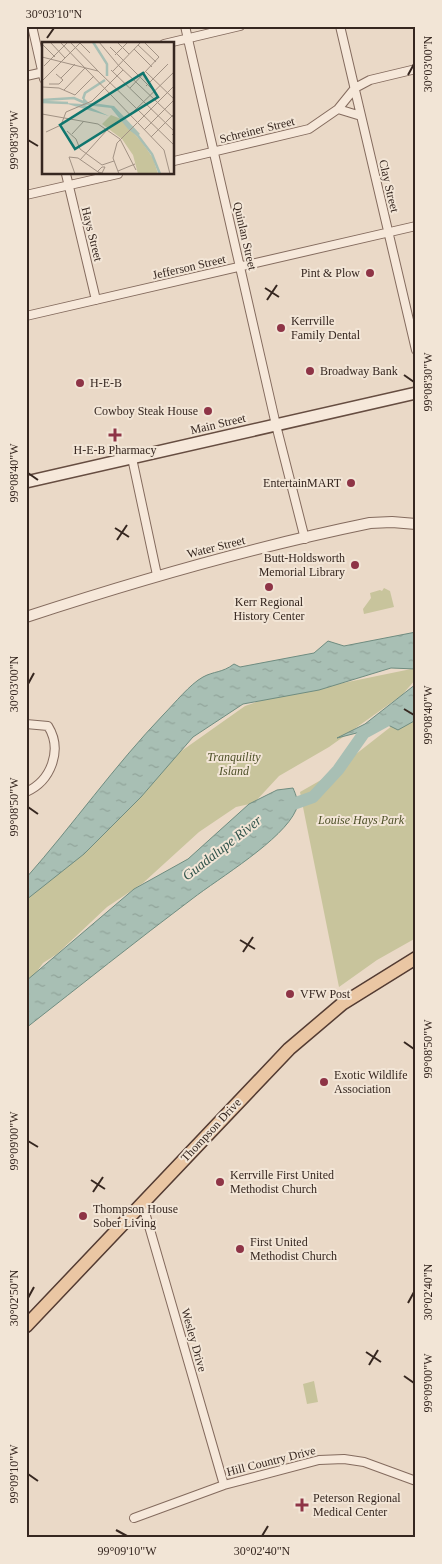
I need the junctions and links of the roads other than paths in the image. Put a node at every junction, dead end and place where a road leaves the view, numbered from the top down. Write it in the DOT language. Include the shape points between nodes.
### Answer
graph roads {
  1 [pos="32,26"];
  2 [pos="186,26"];
  3 [pos="240,26"];
  4 [pos="340,26"];
  5 [pos="188,38"];
  6 [pos="172,42"];
  7 [pos="416,69"];
  8 [pos="42,70"];
  9 [pos="42,74"];
  10 [pos="26,76"];
  11 [pos="354,88"];
  12 [pos="338,109"];
  13 [pos="361,116"];
  14 [pos="214,152"];
  15 [pos="175,161"];
  16 [pos="66,175"];
  17 [pos="113,175"];
  18 [pos="68,185"];
  19 [pos="26,195"];
  20 [pos="416,226"];
  21 [pos="388,232"];
  22 [pos="240,267"];
  23 [pos="96,300"];
  24 [pos="26,316"];
  25 [pos="416,350"];
  26 [pos="416,393"];
  27 [pos="276,425"];
  28 [pos="132,458"];
  29 [pos="26,482"];
  30 [pos="416,524"];
  31 [pos="304,539"];
  32 [pos="157,575"];
  33 [pos="26,617"];
  34 [pos="26,724"];
  35 [pos="26,792"];
  36 [pos="416,958"];
  37 [pos="142,1202"];
  38 [pos="26,1326"];
  39 [pos="416,1481"];
  40 [pos="224,1485"];
  41 [pos="134,1518"];
  1 -- 8 [label="street"];
  2 -- 5 [label="street, Quinlan Street"];
  3 -- 5 [label="street"];
  4 -- 11 [label="street, Clay Street"];
  5 -- 6 [label="street"];
  5 -- 14 [label="street, Quinlan Street"];
  7 -- 11 [label="street, Schreiner Street" via="370,80"];
  9 -- 10 [label="street"];
  11 -- 12 [label="street, Schreiner Street"];
  11 -- 13 [label="street, Clay Street"];
  12 -- 13 [label="street"];
  12 -- 14 [label="street, Schreiner Street" via="309,129"];
  13 -- 21 [label="street, Clay Street"];
  14 -- 15 [label="street, Schreiner Street"];
  14 -- 22 [label="street, Quinlan Street"];
  16 -- 18 [label="street, Hays Street"];
  17 -- 18 [label="street"];
  18 -- 19 [label="street"];
  18 -- 23 [label="street, Hays Street"];
  20 -- 21 [label="street, Jefferson Street"];
  21 -- 22 [label="street, Jefferson Street"];
  21 -- 25 [label="street, Clay Street"];
  22 -- 23 [label="street, Jefferson Street"];
  22 -- 27 [label="street, Quinlan Street"];
  23 -- 24 [label="street, Jefferson Street"];
  26 -- 27 [label="main road, Main Street"];
  27 -- 28 [label="main road, Main Street"];
  27 -- 31 [label="street, Quinlan Street"];
  28 -- 29 [label="main road, Main Street"];
  28 -- 32 [label="street"];
  30 -- 31 [label="street, Water Street" via="370,523"];
  31 -- 32 [label="street, Water Street"];
  32 -- 33 [label="street, Water Street"];
  34 -- 35 [label="street" via="48,726 56,749 54,762 43,781"];
  36 -- 37 [label="main road, Thompson Drive" via="354,996 305,1035"];
  37 -- 38 [label="main road, Thompson Drive"];
  37 -- 40 [label="street, Wesley Drive"];
  39 -- 40 [label="street, Hill Country Drive" via="364,1462 336,1458 308,1462"];
  40 -- 41 [label="street, Hill Country Drive"];
}
